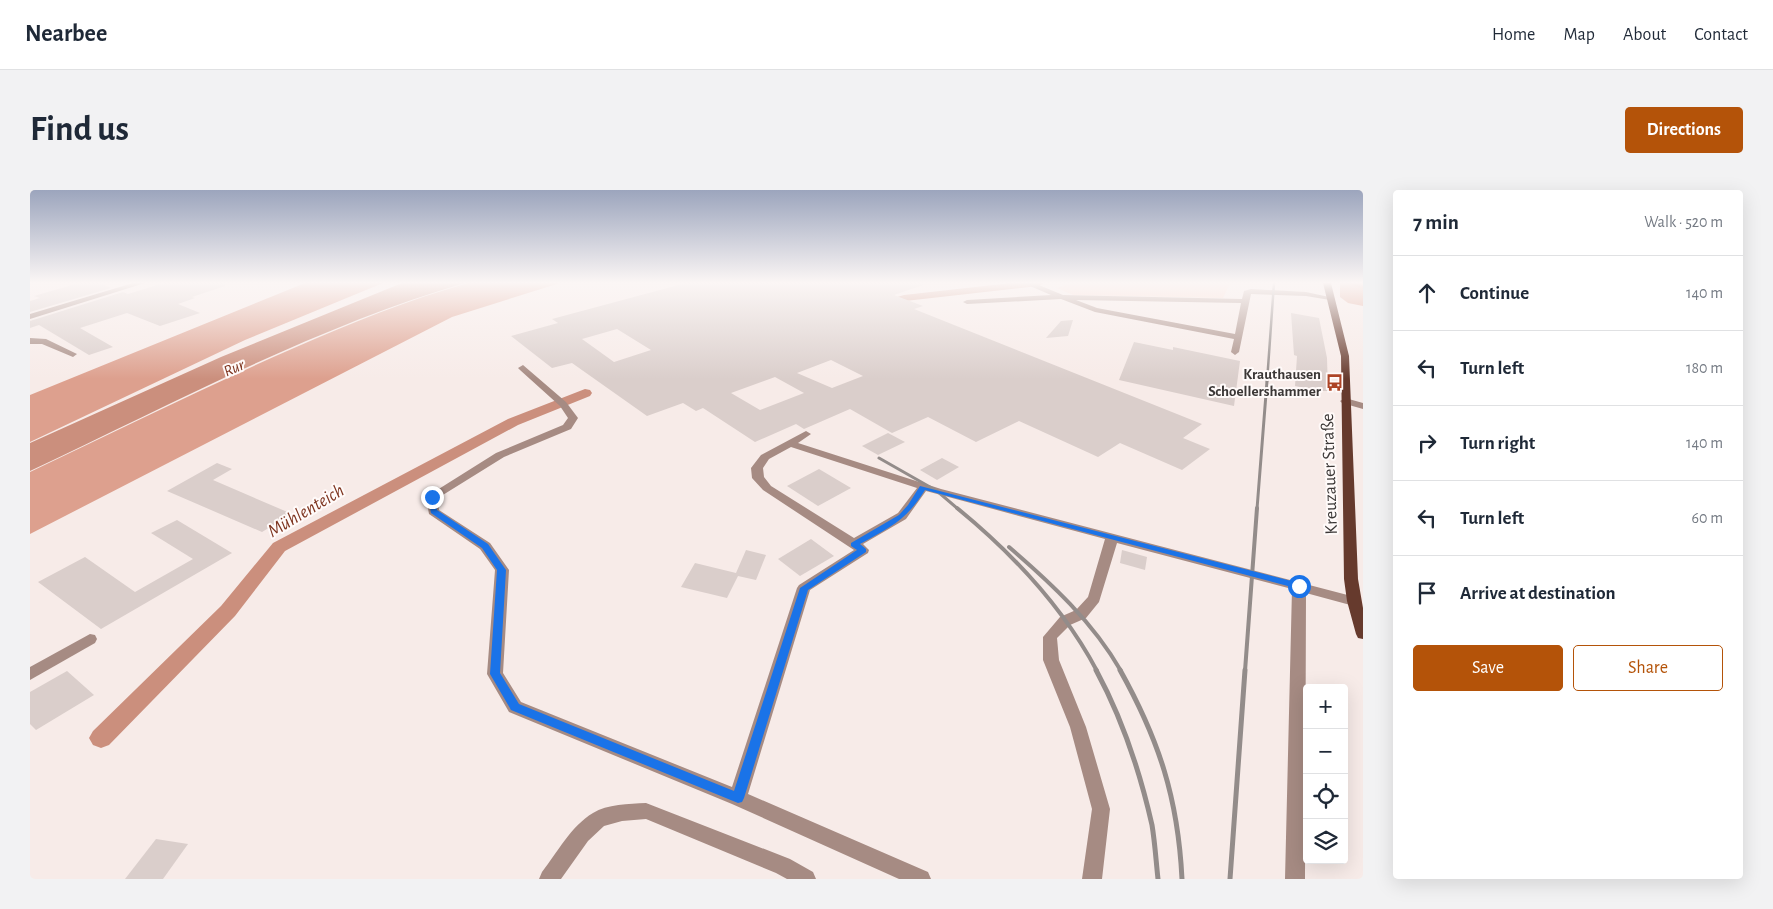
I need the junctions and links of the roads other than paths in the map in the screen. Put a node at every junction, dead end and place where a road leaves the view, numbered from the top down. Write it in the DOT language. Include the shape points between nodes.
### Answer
graph roads {
  1 [pos="1122,315"];
  2 [pos="1242,315"];
  3 [pos="1334,315"];
  4 [pos="1238,337"];
  5 [pos="30,342"];
  6 [pos="1235,352"];
  7 [pos="73,354"];
  8 [pos="523,368"];
  9 [pos="1345,401"];
  10 [pos="1363,406"];
  11 [pos="806,434"];
  12 [pos="789,443"];
  13 [pos="923,487"];
  14 [pos="1112,537"];
  15 [pos="854,544"];
  16 [pos="1299,586"];
  17 [pos="1354,601"];
  18 [pos="1363,634"];
  19 [pos="90,639"];
  20 [pos="30,674"];
  21 [pos="738,798"];
  22 [pos="549,879"];
  23 [pos="806,879"];
  24 [pos="921,879"];
  25 [pos="1092,879"];
  26 [pos="1295,879"];
  1 -- 4 [label="street"];
  2 -- 4 [label="street"];
  3 -- 9 [label="main road, Kreuzauer Straße" via="1344,356"];
  4 -- 6 [label="street"];
  5 -- 7 [label="street" via="43,341"];
  8 -- 21 [label="street" via="560,401 573,418 567,427 500,455 432,497 433,511 485,546 502,570 495,674 515,707"];
  9 -- 10 [label="street"];
  9 -- 17 [label="main road, Kreuzauer Straße"];
  11 -- 12 [label="street"];
  12 -- 13 [label="street"];
  12 -- 15 [label="street" via="764,457 757,468 758,478 767,488"];
  13 -- 14 [label="street"];
  13 -- 15 [label="street" via="902,516"];
  14 -- 16 [label="street"];
  14 -- 25 [label="street" via="1094,599 1081,614 1064,620 1050,637 1051,660 1078,727 1101,809"];
  15 -- 21 [label="street" via="863,550 804,588"];
  16 -- 17 [label="street"];
  16 -- 26 [label="street"];
  17 -- 18 [label="main road, Kreuzauer Straße"];
  19 -- 20 [label="street"];
  21 -- 24 [label="street"];
  22 -- 23 [label="street" via="581,835 599,819 646,810 783,866"];
}
